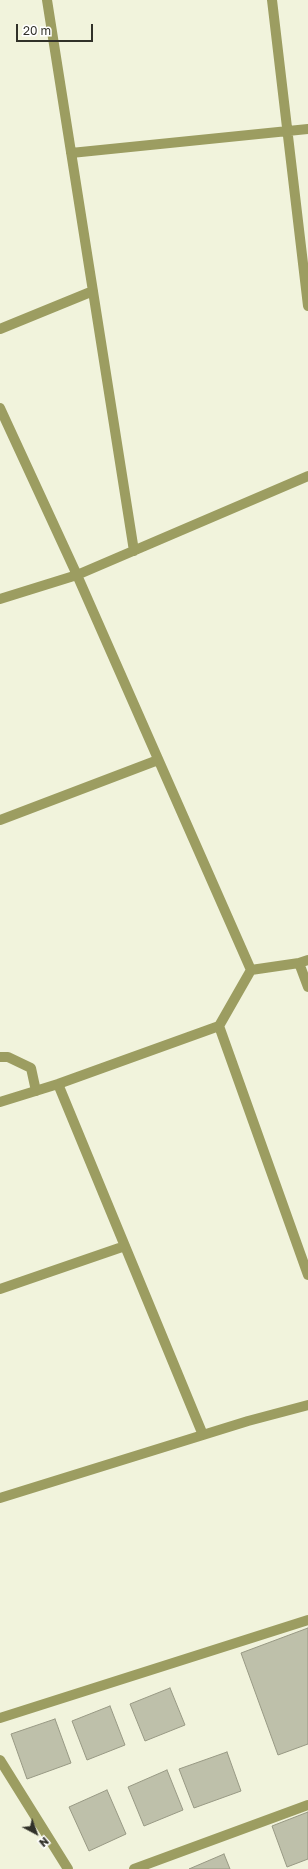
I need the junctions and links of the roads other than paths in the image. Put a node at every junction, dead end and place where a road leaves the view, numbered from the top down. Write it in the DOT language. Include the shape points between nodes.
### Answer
graph roads {
  1 [pos="47,0"];
  2 [pos="272,0"];
  3 [pos="308,130"];
  4 [pos="288,133"];
  5 [pos="71,153"];
  6 [pos="93,291"];
  7 [pos="307,292"];
  8 [pos="308,306"];
  9 [pos="0,329"];
  10 [pos="0,408"];
  11 [pos="308,476"];
  12 [pos="134,551"];
  13 [pos="77,575"];
  14 [pos="0,599"];
  15 [pos="158,760"];
  16 [pos="0,820"];
  17 [pos="304,962"];
  18 [pos="251,970"];
  19 [pos="308,987"];
  20 [pos="219,1026"];
  21 [pos="0,1058"];
  22 [pos="58,1084"];
  23 [pos="36,1091"];
  24 [pos="0,1102"];
  25 [pos="125,1246"];
  26 [pos="308,1275"];
  27 [pos="0,1289"];
  28 [pos="308,1405"];
  29 [pos="203,1435"];
  30 [pos="0,1498"];
  31 [pos="308,1620"];
  32 [pos="0,1718"];
  33 [pos="0,1760"];
  34 [pos="308,1806"];
  35 [pos="68,1869"];
  36 [pos="134,1869"];
  1 -- 5 [label="street"];
  2 -- 4 [label="street"];
  3 -- 4 [label="street"];
  4 -- 5 [label="street"];
  4 -- 7 [label="street"];
  5 -- 6 [label="street"];
  6 -- 9 [label="street"];
  6 -- 12 [label="street"];
  7 -- 8 [label="street"];
  10 -- 13 [label="street"];
  11 -- 12 [label="street"];
  12 -- 13 [label="street"];
  13 -- 14 [label="street"];
  13 -- 15 [label="street"];
  15 -- 16 [label="street"];
  15 -- 18 [label="street"];
  17 -- 18 [label="street"];
  17 -- 19 [label="street"];
  18 -- 20 [label="street"];
  20 -- 22 [label="street"];
  20 -- 26 [label="street"];
  21 -- 23 [label="street" via="8,1057 31,1068"];
  22 -- 23 [label="street"];
  22 -- 25 [label="street"];
  23 -- 24 [label="street"];
  25 -- 27 [label="street"];
  25 -- 29 [label="street"];
  28 -- 29 [label="street"];
  29 -- 30 [label="street"];
  31 -- 32 [label="street"];
  33 -- 35 [label="street"];
  34 -- 36 [label="street"];
}
